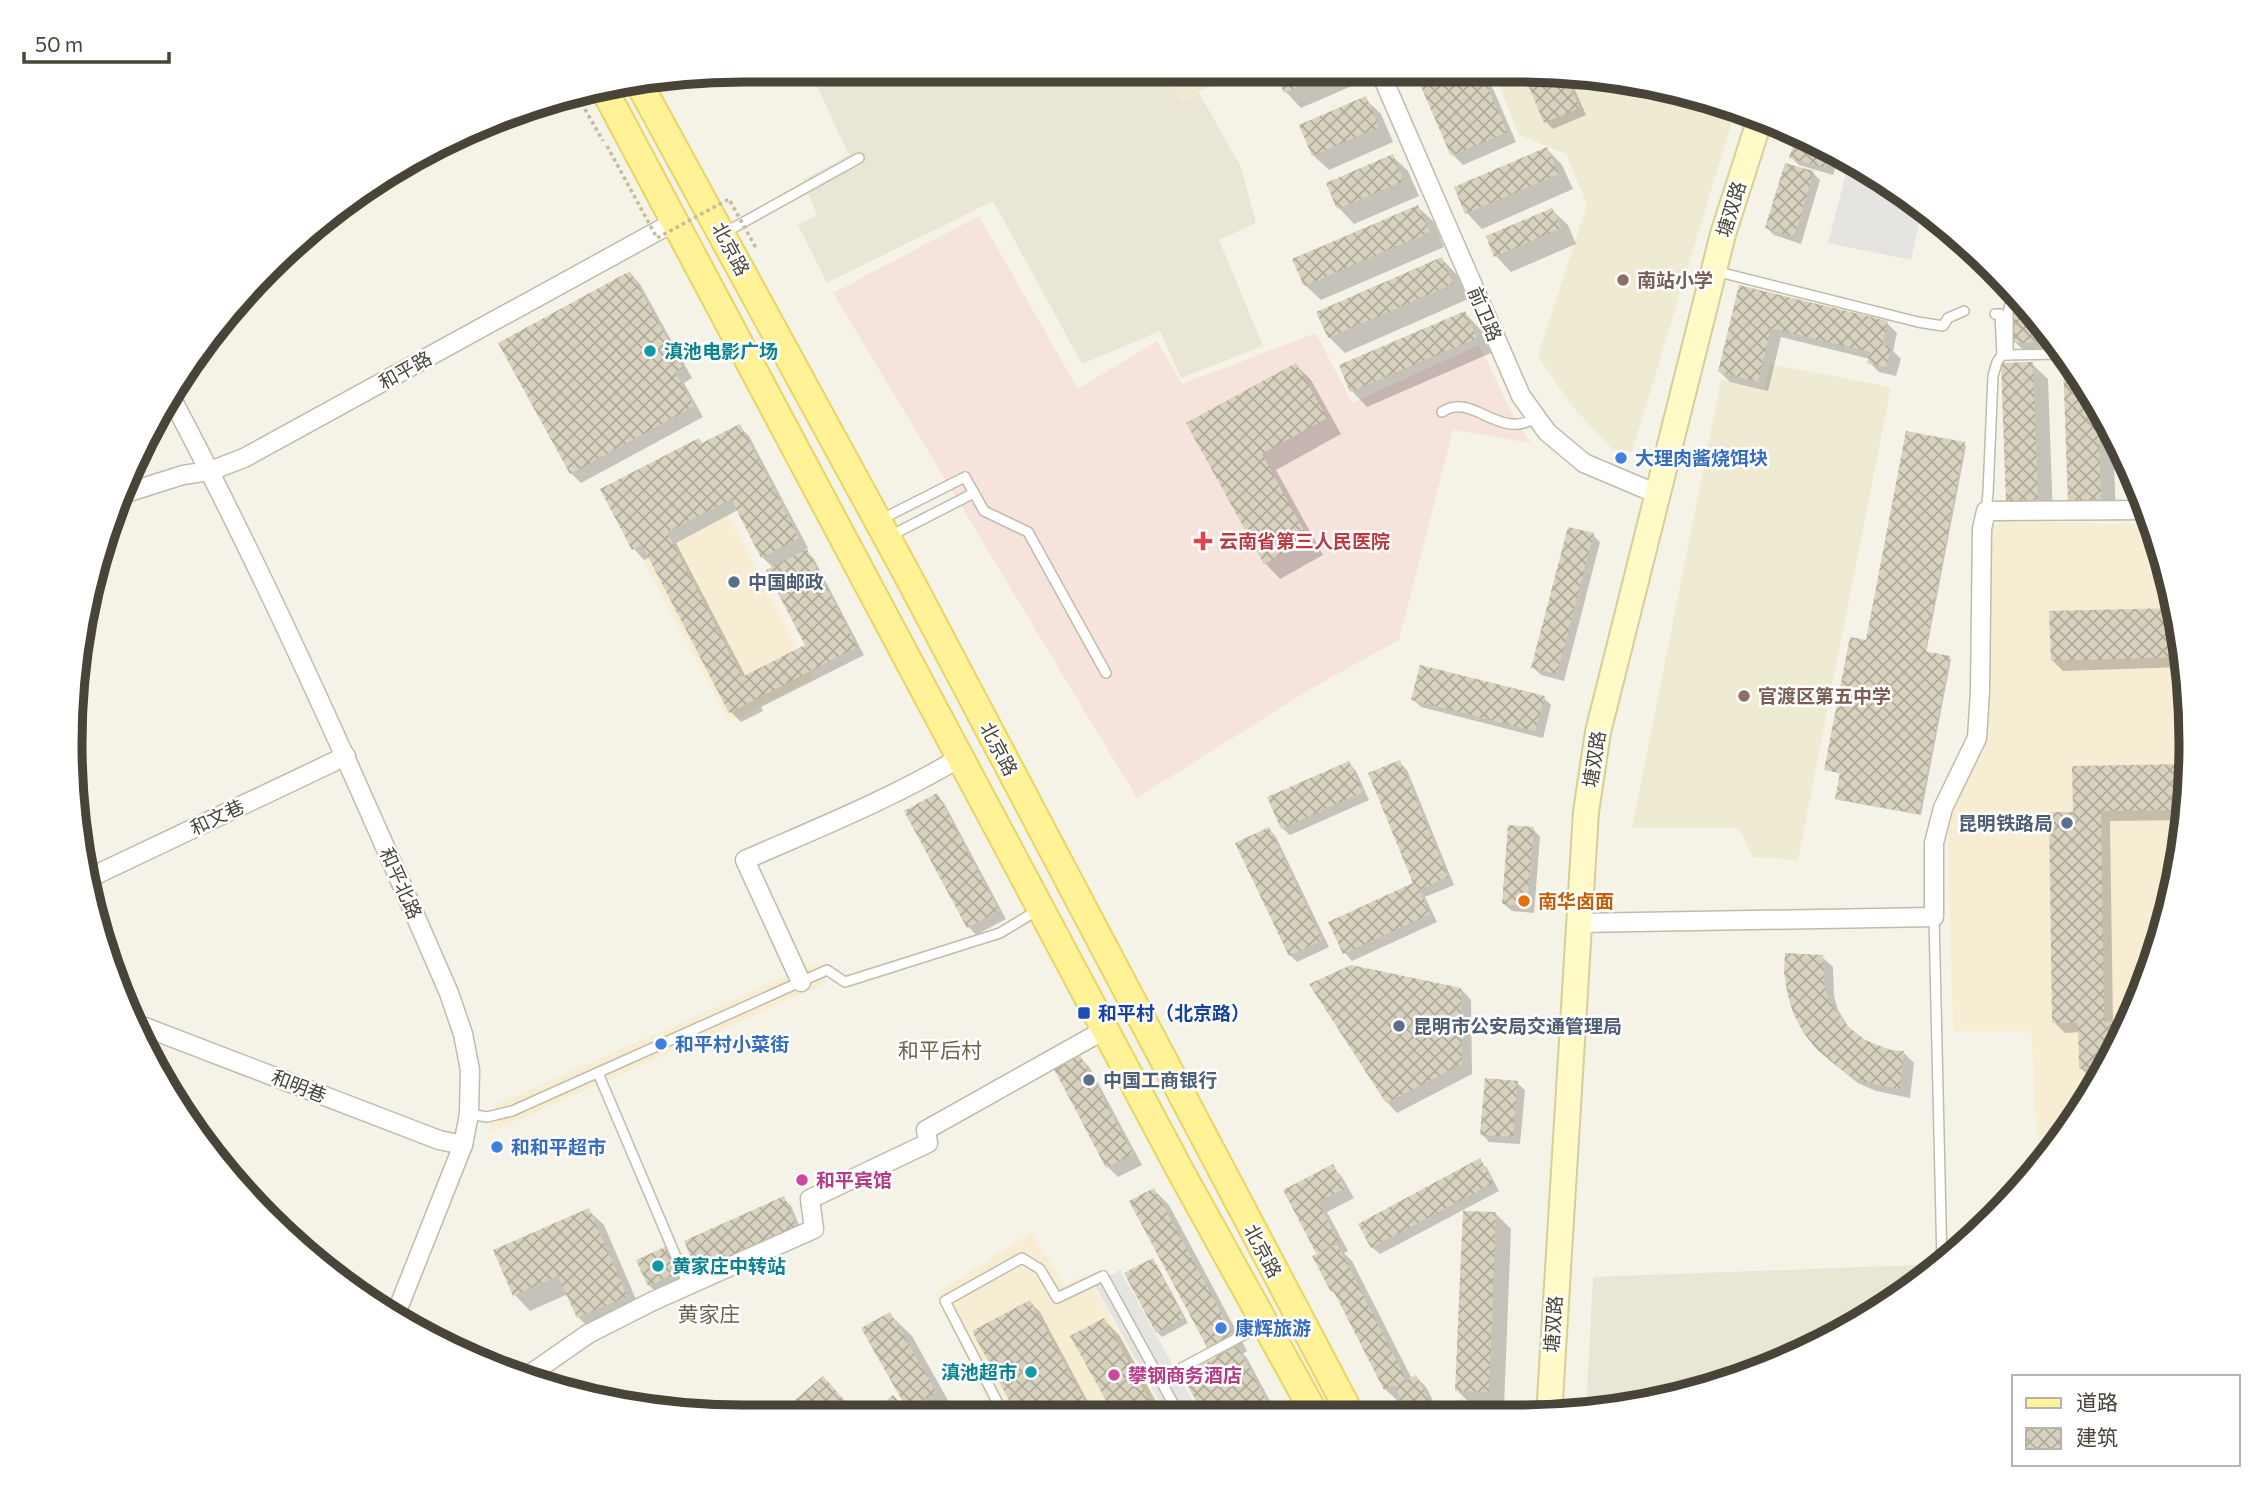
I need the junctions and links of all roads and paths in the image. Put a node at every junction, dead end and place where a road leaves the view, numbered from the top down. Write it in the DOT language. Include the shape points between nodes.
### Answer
graph roads {
  1 [pos="1384,82"];
  2 [pos="643,90"];
  3 [pos="608,96"];
  4 [pos="581,103"];
  5 [pos="1757,128"];
  6 [pos="859,158"];
  7 [pos="676,221"];
  8 [pos="723,234"];
  9 [pos="756,248"];
  10 [pos="1714,271"];
  11 [pos="2010,303"];
  12 [pos="1964,311"];
  13 [pos="1996,314"];
  14 [pos="2051,354"];
  15 [pos="2005,355"];
  16 [pos="176,406"];
  17 [pos="1442,412"];
  18 [pos="1535,418"];
  19 [pos="210,471"];
  20 [pos="132,492"];
  21 [pos="974,493"];
  22 [pos="1657,495"];
  23 [pos="1986,510"];
  24 [pos="2136,510"];
  25 [pos="882,529"];
  26 [pos="1107,673"];
  27 [pos="346,756"];
  28 [pos="961,757"];
  29 [pos="95,875"];
  30 [pos="1041,908"];
  31 [pos="1934,917"];
  32 [pos="1578,923"];
  33 [pos="800,982"];
  34 [pos="146,1028"];
  35 [pos="1107,1030"];
  36 [pos="598,1073"];
  37 [pos="469,1114"];
  38 [pos="463,1145"];
  39 [pos="1942,1250"];
  40 [pos="688,1285"];
  41 [pos="399,1307"];
  42 [pos="1264,1325"];
  43 [pos="535,1371"];
  44 [pos="1161,1378"];
  45 [pos="1550,1404"];
  46 [pos="999,1405"];
  47 [pos="1174,1405"];
  48 [pos="1310,1405"];
  49 [pos="1346,1405"];
  1 -- 18 [label="street, 前卫路" via="1521,396"];
  2 -- 8 [label="main road, 北京路"];
  3 -- 7 [label="main road, 北京路"];
  4 -- 9 [label="path, bridge" via="657,238 729,199"];
  5 -- 10 [label="street, 塘双路"];
  6 -- 8 [label="lane"];
  7 -- 19 [label="street, 和平路" via="244,458"];
  7 -- 28 [label="main road, 北京路"];
  8 -- 25 [label="main road, 北京路"];
  10 -- 12 [label="lane" via="1918,322 1943,326 1955,313"];
  10 -- 22 [label="street, 塘双路"];
  11 -- 15 [label="lane"];
  13 -- 15 [label="lane" via="2000,314"];
  14 -- 15 [label="lane"];
  15 -- 23 [label="lane" via="1993,376"];
  16 -- 19 [label="street, 和平北路"];
  17 -- 18 [label="lane" via="1460,405 1507,425"];
  18 -- 22 [label="street, 前卫路" via="1584,463"];
  19 -- 20 [label="street, 和平路"];
  19 -- 27 [label="street, 和平北路"];
  21 -- 25 [label="lane"];
  21 -- 25 [label="lane" via="965,477"];
  21 -- 26 [label="lane" via="984,511 1028,532"];
  22 -- 32 [label="street, 塘双路" via="1598,732 1586,811"];
  23 -- 24 [label="street"];
  23 -- 31 [label="street" via="1977,738 1943,808 1934,843"];
  25 -- 49 [label="main road, 北京路"];
  27 -- 29 [label="street, 和文巷"];
  27 -- 37 [label="street, 和平北路" via="449,993 470,1070"];
  28 -- 30 [label="main road, 北京路"];
  28 -- 33 [label="street" via="876,802 745,860"];
  30 -- 33 [label="lane" via="1000,933 909,963 845,982 827,970"];
  30 -- 35 [label="main road, 北京路"];
  31 -- 32 [label="street"];
  31 -- 39 [label="lane"];
  32 -- 45 [label="street, 塘双路"];
  33 -- 36 [label="lane"];
  34 -- 38 [label="street, 和明巷" via="439,1140"];
  35 -- 40 [label="street" via="926,1130 928,1143 810,1199 814,1228"];
  35 -- 42 [label="main road, 北京路"];
  36 -- 37 [label="lane" via="512,1111 487,1117"];
  36 -- 40 [label="lane"];
  37 -- 38 [label="street, 和平北路"];
  38 -- 41 [label="street, 和平北路"];
  40 -- 43 [label="street" via="588,1334"];
  42 -- 44 [label="lane"];
  42 -- 48 [label="main road, 北京路"];
  44 -- 46 [label="lane" via="1103,1276 1057,1298 1040,1269 1022,1258 945,1301"];
  44 -- 47 [label="lane"];
}
